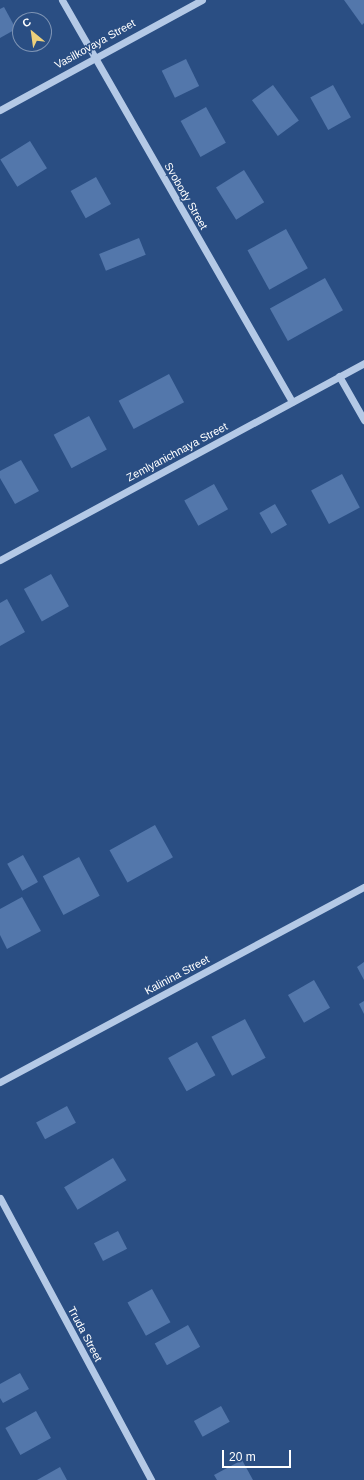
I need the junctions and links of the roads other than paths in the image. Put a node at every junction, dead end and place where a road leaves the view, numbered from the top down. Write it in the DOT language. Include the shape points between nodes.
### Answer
graph roads {
  1 [pos="62,0"];
  2 [pos="202,0"];
  3 [pos="93,57"];
  4 [pos="0,110"];
  5 [pos="364,363"];
  6 [pos="339,376"];
  7 [pos="292,402"];
  8 [pos="364,420"];
  9 [pos="0,560"];
  10 [pos="364,887"];
  11 [pos="0,1082"];
  12 [pos="0,1198"];
  13 [pos="151,1480"];
  1 -- 3 [label="street, Svobody Street"];
  2 -- 3 [label="street, Vasilkovaya Street"];
  3 -- 4 [label="street, Vasilkovaya Street"];
  3 -- 7 [label="street, Svobody Street"];
  5 -- 6 [label="street, Zemlyanichnaya Street"];
  6 -- 7 [label="street, Zemlyanichnaya Street"];
  6 -- 8 [label="street"];
  7 -- 9 [label="street, Zemlyanichnaya Street"];
  10 -- 11 [label="street, Kalinina Street"];
  12 -- 13 [label="street, Truda Street"];
}
